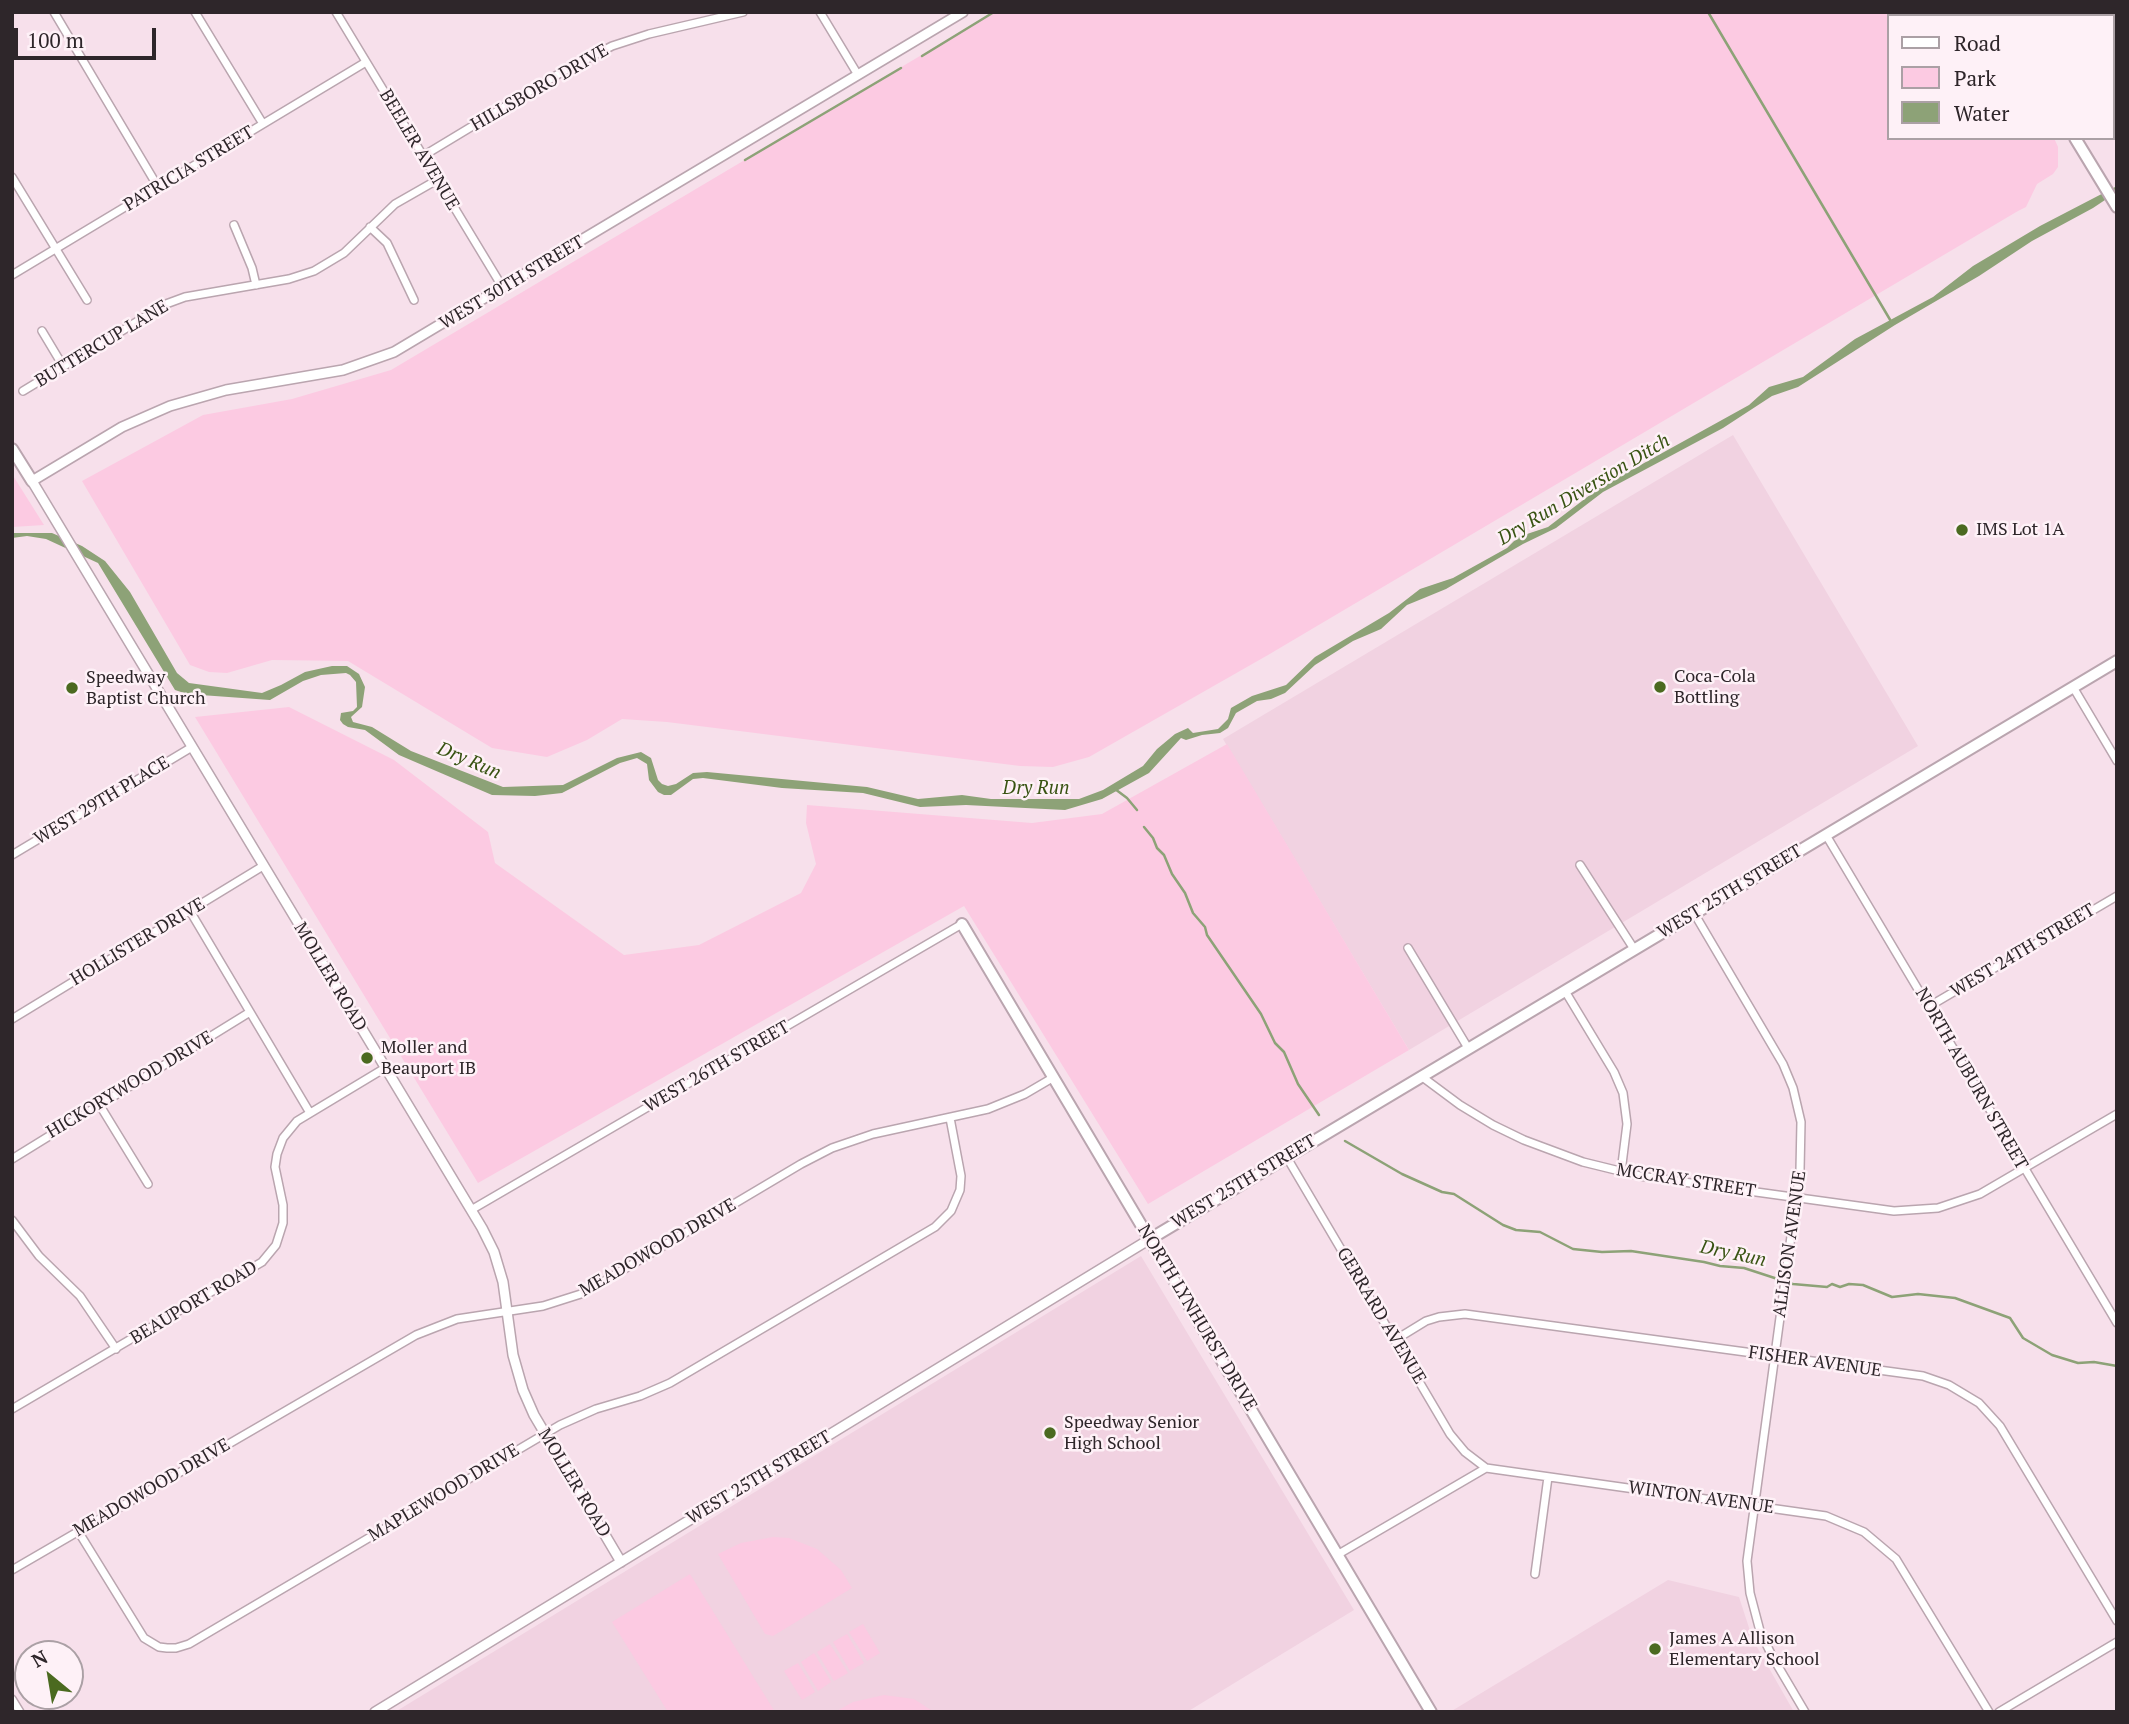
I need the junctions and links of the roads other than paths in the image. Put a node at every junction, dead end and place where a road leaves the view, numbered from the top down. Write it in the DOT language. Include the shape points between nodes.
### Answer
graph roads {
  1 [pos="54,12"];
  2 [pos="195,12"];
  3 [pos="336,12"];
  4 [pos="743,12"];
  5 [pos="820,12"];
  6 [pos="963,12"];
  7 [pos="366,62"];
  8 [pos="858,75"];
  9 [pos="263,124"];
  10 [pos="2076,140"];
  11 [pos="423,156"];
  12 [pos="12,177"];
  13 [pos="437,180"];
  14 [pos="158,187"];
  15 [pos="2117,207"];
  16 [pos="234,225"];
  17 [pos="370,227"];
  18 [pos="56,249"];
  19 [pos="12,275"];
  20 [pos="256,285"];
  21 [pos="503,288"];
  22 [pos="87,300"];
  23 [pos="414,300"];
  24 [pos="41,331"];
  25 [pos="63,366"];
  26 [pos="23,391"];
  27 [pos="12,449"];
  28 [pos="32,481"];
  29 [pos="2117,661"];
  30 [pos="2073,687"];
  31 [pos="192,747"];
  32 [pos="2117,761"];
  33 [pos="1826,835"];
  34 [pos="12,855"];
  35 [pos="1580,865"];
  36 [pos="263,866"];
  37 [pos="2117,896"];
  38 [pos="190,911"];
  39 [pos="1694,913"];
  40 [pos="962,924"];
  41 [pos="1408,948"];
  42 [pos="1634,949"];
  43 [pos="1565,990"];
  44 [pos="1928,1007"];
  45 [pos="250,1012"];
  46 [pos="12,1018"];
  47 [pos="1468,1048"];
  48 [pos="385,1068"];
  49 [pos="1421,1076"];
  50 [pos="1054,1077"];
  51 [pos="99,1104"];
  52 [pos="310,1113"];
  53 [pos="2117,1114"];
  54 [pos="950,1118"];
  55 [pos="1286,1156"];
  56 [pos="12,1158"];
  57 [pos="2024,1169"];
  58 [pos="1621,1172"];
  59 [pos="148,1184"];
  60 [pos="1796,1198"];
  61 [pos="471,1210"];
  62 [pos="12,1220"];
  63 [pos="1150,1239"];
  64 [pos="508,1311"];
  65 [pos="2117,1323"];
  66 [pos="1395,1340"];
  67 [pos="116,1349"];
  68 [pos="1774,1356"];
  69 [pos="12,1409"];
  70 [pos="545,1433"];
  71 [pos="1486,1468"];
  72 [pos="1548,1477"];
  73 [pos="1754,1506"];
  74 [pos="78,1531"];
  75 [pos="1337,1555"];
  76 [pos="621,1562"];
  77 [pos="12,1570"];
  78 [pos="1535,1574"];
  79 [pos="2117,1620"];
  80 [pos="2117,1642"];
  81 [pos="12,1699"];
  82 [pos="20,1712"];
  83 [pos="375,1712"];
  84 [pos="1431,1712"];
  85 [pos="1805,1712"];
  86 [pos="1989,1712"];
  87 [pos="1999,1712"];
  1 -- 14 [label="street"];
  2 -- 9 [label="street"];
  3 -- 7 [label="street, BEELER AVENUE"];
  4 -- 11 [label="street, HILLSBORO DRIVE" via="612,46"];
  5 -- 8 [label="street"];
  6 -- 8 [label="street, WEST 30TH STREET"];
  7 -- 9 [label="street, PATRICIA STREET"];
  7 -- 11 [label="street, BEELER AVENUE"];
  8 -- 21 [label="street, WEST 30TH STREET"];
  9 -- 14 [label="street, PATRICIA STREET"];
  10 -- 15 [label="main road"];
  11 -- 13 [label="street, BEELER AVENUE"];
  12 -- 18 [label="street"];
  13 -- 17 [label="street, BUTTERCUP LANE" via="395,204"];
  13 -- 21 [label="street, BEELER AVENUE"];
  14 -- 18 [label="street, PATRICIA STREET"];
  16 -- 20 [label="street"];
  17 -- 20 [label="street, BUTTERCUP LANE" via="341,256 314,271"];
  17 -- 23 [label="street" via="387,243"];
  18 -- 19 [label="street, PATRICIA STREET"];
  18 -- 22 [label="street"];
  20 -- 25 [label="street, BUTTERCUP LANE" via="166,304"];
  21 -- 28 [label="street, WEST 30TH STREET" via="382,358 170,406 122,427"];
  24 -- 25 [label="street"];
  25 -- 26 [label="street, BUTTERCUP LANE"];
  27 -- 28 [label="main road, MOLLER ROAD"];
  28 -- 31 [label="street, MOLLER ROAD"];
  29 -- 30 [label="main road, WEST 25TH STREET"];
  30 -- 32 [label="street"];
  30 -- 33 [label="main road, WEST 25TH STREET"];
  31 -- 34 [label="street, WEST 29TH PLACE"];
  31 -- 36 [label="street, MOLLER ROAD"];
  33 -- 39 [label="main road, WEST 25TH STREET"];
  33 -- 44 [label="street, NORTH AUBURN STREET"];
  35 -- 42 [label="street"];
  36 -- 38 [label="street, HOLLISTER DRIVE"];
  36 -- 48 [label="street, MOLLER ROAD"];
  37 -- 44 [label="street, WEST 24TH STREET"];
  38 -- 45 [label="street"];
  38 -- 46 [label="street, HOLLISTER DRIVE"];
  39 -- 42 [label="main road, WEST 25TH STREET"];
  39 -- 60 [label="street, ALLISON AVENUE" via="1788,1076 1801,1131"];
  40 -- 50 [label="main road, NORTH LYNHURST DRIVE"];
  40 -- 61 [label="street, WEST 26TH STREET"];
  41 -- 47 [label="street"];
  42 -- 43 [label="main road, WEST 25TH STREET"];
  43 -- 47 [label="main road, WEST 25TH STREET"];
  43 -- 58 [label="street" via="1623,1093 1627,1124"];
  44 -- 57 [label="street, NORTH AUBURN STREET"];
  45 -- 51 [label="street, HICKORYWOOD DRIVE"];
  45 -- 52 [label="street"];
  47 -- 49 [label="main road, WEST 25TH STREET"];
  48 -- 52 [label="street, BEAUPORT ROAD"];
  48 -- 61 [label="street, MOLLER ROAD"];
  49 -- 55 [label="main road, WEST 25TH STREET"];
  49 -- 58 [label="street, MCCRAY STREET" via="1460,1105 1524,1140"];
  50 -- 54 [label="street, MEADOWOOD DRIVE" via="998,1106"];
  50 -- 63 [label="main road, NORTH LYNHURST DRIVE"];
  51 -- 56 [label="street, HICKORYWOOD DRIVE"];
  51 -- 59 [label="street"];
  52 -- 67 [label="street, BEAUPORT ROAD" via="288,1131 277,1154 275,1171 284,1219 271,1252 255,1268"];
  53 -- 57 [label="street, MCCRAY STREET"];
  54 -- 64 [label="street, MEADOWOOD DRIVE" via="832,1148 592,1289 556,1303"];
  54 -- 70 [label="street, MAPLEWOOD DRIVE" via="961,1185 954,1207 935,1227 670,1383 587,1412"];
  55 -- 63 [label="main road, WEST 25TH STREET"];
  55 -- 66 [label="street, GERRARD AVENUE"];
  57 -- 60 [label="street, MCCRAY STREET" via="1972,1198 1921,1211"];
  57 -- 65 [label="street, NORTH AUBURN STREET"];
  58 -- 60 [label="street, MCCRAY STREET"];
  60 -- 68 [label="street, ALLISON AVENUE"];
  61 -- 64 [label="street, MOLLER ROAD" via="494,1252"];
  62 -- 67 [label="street" via="80,1296"];
  63 -- 75 [label="main road, NORTH LYNHURST DRIVE"];
  63 -- 76 [label="street, WEST 25TH STREET"];
  64 -- 70 [label="street, MOLLER ROAD" via="519,1377"];
  64 -- 74 [label="street, MEADOWOOD DRIVE" via="457,1319 416,1335"];
  66 -- 68 [label="street, FISHER AVENUE" via="1426,1321 1465,1314"];
  66 -- 71 [label="street, GERRARD AVENUE" via="1450,1434"];
  67 -- 69 [label="street, BEAUPORT ROAD"];
  68 -- 73 [label="street, ALLISON AVENUE"];
  68 -- 79 [label="street, FISHER AVENUE" via="1923,1377 1975,1400 2005,1433"];
  70 -- 74 [label="street, MAPLEWOOD DRIVE" via="176,1648 159,1647 141,1635"];
  70 -- 76 [label="street, MOLLER ROAD"];
  71 -- 72 [label="street, WINTON AVENUE"];
  71 -- 75 [label="street"];
  72 -- 73 [label="street, WINTON AVENUE"];
  72 -- 78 [label="street"];
  73 -- 85 [label="street, ALLISON AVENUE" via="1748,1570 1754,1614 1767,1648"];
  73 -- 86 [label="street, WINTON AVENUE" via="1835,1518 1879,1543 1907,1574"];
  74 -- 77 [label="street, MEADOWOOD DRIVE"];
  75 -- 84 [label="main road, NORTH LYNHURST DRIVE"];
  76 -- 83 [label="street, WEST 25TH STREET"];
  80 -- 87 [label="street"];
  81 -- 82 [label="street"];
}
